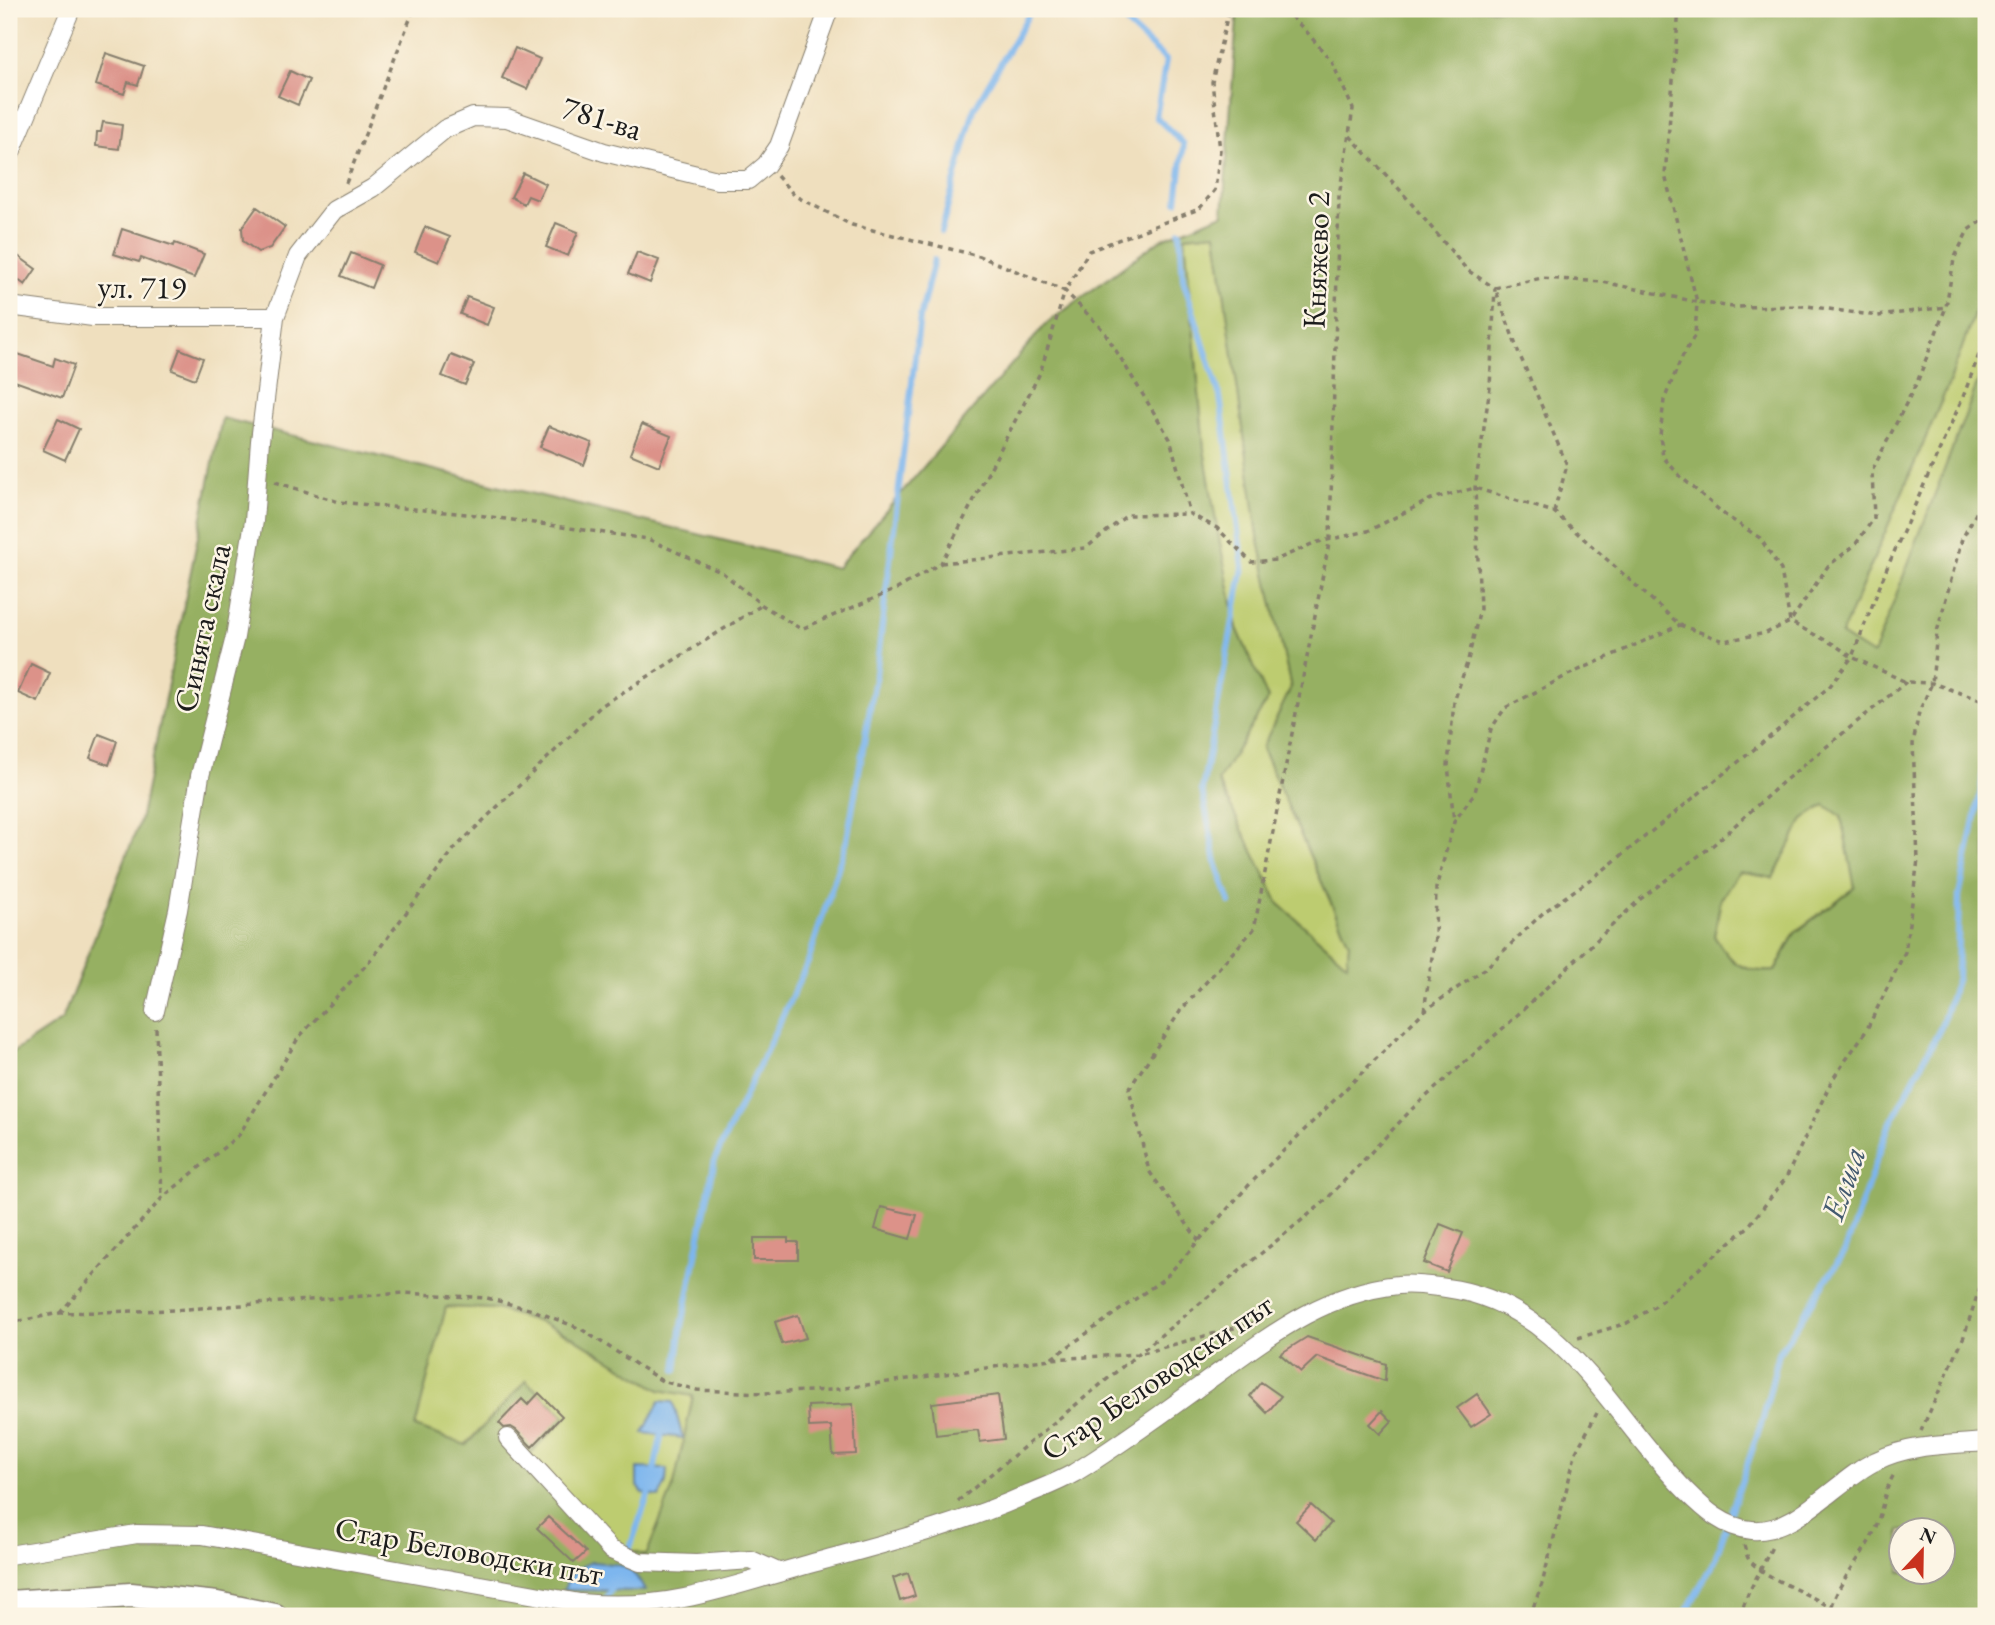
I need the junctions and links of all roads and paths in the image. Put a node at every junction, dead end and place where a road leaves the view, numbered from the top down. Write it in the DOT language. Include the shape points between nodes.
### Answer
graph roads {
  1 [pos="71,9"];
  2 [pos="414,9"];
  3 [pos="829,9"];
  4 [pos="1229,9"];
  5 [pos="1283,9"];
  6 [pos="1679,9"];
  7 [pos="1349,136"];
  8 [pos="9,157"];
  9 [pos="766,165"];
  10 [pos="334,210"];
  11 [pos="1986,218"];
  12 [pos="298,256"];
  13 [pos="1495,288"];
  14 [pos="1065,291"];
  15 [pos="1697,302"];
  16 [pos="9,306"];
  17 [pos="1946,307"];
  18 [pos="275,317"];
  19 [pos="1986,335"];
  20 [pos="257,476"];
  21 [pos="1475,488"];
  22 [pos="1986,495"];
  23 [pos="1554,512"];
  24 [pos="1190,514"];
  25 [pos="1331,538"];
  26 [pos="940,563"];
  27 [pos="762,605"];
  28 [pos="1790,622"];
  29 [pos="1680,625"];
  30 [pos="1852,657"];
  31 [pos="1906,681"];
  32 [pos="1932,683"];
  33 [pos="1986,702"];
  34 [pos="1454,822"];
  35 [pos="155,1011"];
  36 [pos="1424,1011"];
  37 [pos="162,1198"];
  38 [pos="1199,1241"];
  39 [pos="60,1313"];
  40 [pos="1257,1322"];
  41 [pos="9,1323"];
  42 [pos="1559,1344"];
  43 [pos="1139,1354"];
  44 [pos="1051,1359"];
  45 [pos="1607,1396"];
  46 [pos="508,1438"];
  47 [pos="1986,1442"];
  48 [pos="950,1508"];
  49 [pos="1784,1523"];
  50 [pos="1729,1524"];
  51 [pos="9,1555"];
  52 [pos="1761,1570"];
  53 [pos="778,1572"];
  54 [pos="9,1603"];
  55 [pos="275,1616"];
  56 [pos="1530,1616"];
  57 [pos="1740,1616"];
  58 [pos="1842,1616"];
  1 -- 8 [label="street"];
  2 -- 10 [label="path"];
  3 -- 9 [label="street" via="779,146"];
  4 -- 14 [label="path" via="1212,82 1220,150 1215,190 1199,209 1089,251"];
  5 -- 7 [label="path, Княжево 2" via="1332,62 1353,109"];
  6 -- 15 [label="path" via="1665,175"];
  7 -- 13 [label="path" via="1467,270"];
  7 -- 25 [label="path, Княжево 2" via="1339,196"];
  9 -- 10 [label="street, 781-ва" via="748,180 718,180 604,152 507,118 473,117 445,130 373,188"];
  9 -- 14 [label="path" via="795,196 852,225 979,256"];
  10 -- 12 [label="street, 781-ва"];
  11 -- 17 [label="path" via="1968,230 1954,259"];
  12 -- 18 [label="street, Синята скала"];
  13 -- 15 [label="path" via="1542,278 1591,282"];
  13 -- 21 [label="path" via="1490,387"];
  13 -- 23 [label="path" via="1567,465"];
  14 -- 24 [label="path" via="1104,331 1171,439"];
  14 -- 26 [label="path" via="1040,373"];
  15 -- 17 [label="path" via="1733,307 1807,306 1878,316"];
  15 -- 28 [label="path" via="1695,335 1664,400 1663,457 1725,515 1760,538 1781,570"];
  16 -- 18 [label="street, ул. 719" via="93,317"];
  17 -- 28 [label="path" via="1919,380 1872,471 1874,518 1855,545 1828,566"];
  18 -- 20 [label="street, Синята скала"];
  19 -- 30 [label="path"];
  20 -- 27 [label="path" via="339,502 648,539 723,573"];
  20 -- 35 [label="street, Синята скала" via="234,637 200,776"];
  21 -- 23 [label="path"];
  21 -- 25 [label="path" via="1431,499 1368,531"];
  21 -- 34 [label="path" via="1480,609 1454,702 1448,765"];
  22 -- 32 [label="path" via="1962,539 1937,632"];
  23 -- 29 [label="path"];
  24 -- 25 [label="path" via="1217,528 1251,562 1276,560"];
  24 -- 26 [label="path" via="1127,514 1086,548"];
  25 -- 38 [label="path, Княжево 2" via="1254,929 1181,1010 1129,1089 1149,1171"];
  26 -- 27 [label="path" via="897,589 801,629"];
  27 -- 37 [label="path" via="601,706 455,848 369,962 299,1037 239,1135"];
  28 -- 29 [label="path" via="1766,633 1724,641"];
  28 -- 30 [label="path"];
  29 -- 34 [label="path" via="1505,708 1491,729 1475,792"];
  30 -- 31 [label="path"];
  30 -- 36 [label="path" via="1830,685 1772,735 1602,872 1544,912 1486,968"];
  31 -- 32 [label="path"];
  31 -- 43 [label="path" via="1712,846 1639,900 1412,1109 1324,1202"];
  32 -- 33 [label="path"];
  32 -- 42 [label="path" via="1919,712 1913,744 1918,860 1905,952 1866,1031 1832,1080 1786,1178 1748,1227 1654,1307 1627,1323"];
  34 -- 36 [label="path" via="1436,888 1435,937"];
  35 -- 37 [label="path"];
  36 -- 38 [label="path"];
  37 -- 39 [label="path"];
  38 -- 44 [label="path" via="1165,1278"];
  39 -- 41 [label="path"];
  39 -- 44 [label="path" via="174,1310 404,1293 487,1298 582,1329 662,1381 710,1391 831,1390"];
  40 -- 43 [label="path"];
  42 -- 45 [label="street, Стар Беловодски път"];
  42 -- 53 [label="street, Стар Беловодски път" via="1534,1321 1465,1290 1402,1284 1365,1290 1322,1304 1269,1336 1070,1475 919,1535"];
  43 -- 44 [label="path"];
  43 -- 48 [label="path"];
  45 -- 50 [label="street, Стар Беловодски път" via="1668,1473 1698,1503"];
  45 -- 56 [label="path" via="1576,1452"];
  46 -- 53 [label="street" via="611,1550 640,1562 696,1564 742,1559"];
  47 -- 49 [label="street" via="1913,1448 1874,1461"];
  49 -- 50 [label="street" via="1755,1531"];
  49 -- 52 [label="path"];
  50 -- 52 [label="path" via="1742,1536 1748,1559"];
  51 -- 53 [label="street, Стар Беловодски път" via="137,1534 202,1535 616,1606 683,1599"];
  52 -- 57 [label="path"];
  52 -- 58 [label="path"];
  54 -- 55 [label="street" via="131,1595 217,1604"];
}
